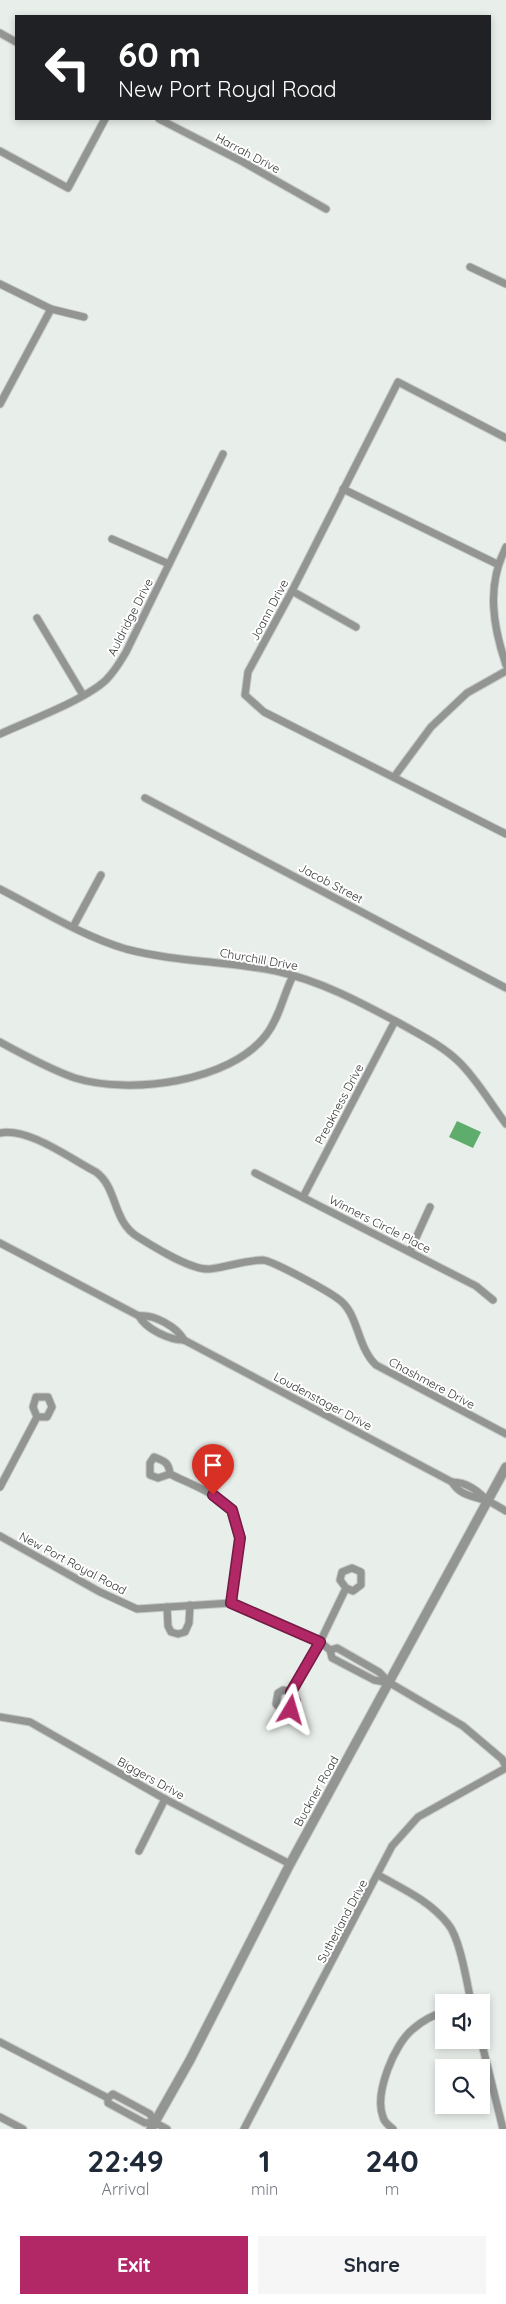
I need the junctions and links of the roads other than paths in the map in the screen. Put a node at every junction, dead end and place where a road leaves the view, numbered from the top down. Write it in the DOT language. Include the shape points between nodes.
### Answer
graph roads {
  1 [pos="0,33"];
  2 [pos="15,41"];
  3 [pos="104,120"];
  4 [pos="161,120"];
  5 [pos="0,151"];
  6 [pos="326,209"];
  7 [pos="470,267"];
  8 [pos="0,284"];
  9 [pos="506,284"];
  10 [pos="51,309"];
  11 [pos="84,316"];
  12 [pos="0,404"];
  13 [pos="506,438"];
  14 [pos="222,454"];
  15 [pos="343,489"];
  16 [pos="112,539"];
  17 [pos="506,547"];
  18 [pos="169,564"];
  19 [pos="497,564"];
  20 [pos="292,591"];
  21 [pos="37,618"];
  22 [pos="356,626"];
  23 [pos="506,665"];
  24 [pos="506,671"];
  25 [pos="83,695"];
  26 [pos="0,734"];
  27 [pos="394,777"];
  28 [pos="145,798"];
  29 [pos="506,834"];
  30 [pos="100,875"];
  31 [pos="0,889"];
  32 [pos="72,927"];
  33 [pos="293,976"];
  34 [pos="506,988"];
  35 [pos="395,1021"];
  36 [pos="0,1042"];
  37 [pos="506,1124"];
  38 [pos="0,1132"];
  39 [pos="254,1172"];
  40 [pos="303,1197"];
  41 [pos="430,1207"];
  42 [pos="0,1243"];
  43 [pos="410,1252"];
  44 [pos="493,1300"];
  45 [pos="37,1417"];
  46 [pos="506,1434"];
  47 [pos="506,1467"];
  48 [pos="170,1474"];
  49 [pos="0,1488"];
  50 [pos="488,1501"];
  51 [pos="506,1511"];
  52 [pos="0,1536"];
  53 [pos="346,1588"];
  54 [pos="231,1603"];
  55 [pos="190,1605"];
  56 [pos="166,1607"];
  57 [pos="320,1642"];
  58 [pos="390,1683"];
  59 [pos="291,1692"];
  60 [pos="0,1717"];
  61 [pos="506,1767"];
  62 [pos="165,1799"];
  63 [pos="139,1851"];
  64 [pos="290,1864"];
  65 [pos="378,1876"];
  66 [pos="470,1994"];
  67 [pos="435,2015"];
  68 [pos="0,2042"];
  69 [pos="483,2049"];
  70 [pos="0,2116"];
  71 [pos="153,2126"];
  72 [pos="23,2129"];
  73 [pos="167,2129"];
  74 [pos="244,2129"];
  75 [pos="393,2129"];
  76 [pos="503,2129"];
  1 -- 2 [label="street"];
  3 -- 5 [label="street" via="68,188"];
  4 -- 6 [label="street, Harrah Drive"];
  7 -- 9 [label="street"];
  8 -- 10 [label="street"];
  10 -- 11 [label="street"];
  10 -- 12 [label="street"];
  13 -- 15 [label="street, Joann Drive" via="398,382"];
  14 -- 18 [label="street, Auldridge Drive"];
  15 -- 19 [label="street"];
  15 -- 20 [label="street, Joann Drive"];
  16 -- 18 [label="street"];
  17 -- 19 [label="street"];
  18 -- 25 [label="street, Auldridge Drive" via="116,669"];
  19 -- 23 [label="street" via="494,590 496,634"];
  20 -- 22 [label="street"];
  20 -- 27 [label="street, Joann Drive" via="248,672 246,695 264,712"];
  21 -- 25 [label="street"];
  24 -- 27 [label="street" via="468,693 431,727"];
  25 -- 26 [label="street, Auldridge Drive"];
  27 -- 29 [label="street, Joann Drive"];
  28 -- 34 [label="street, Jacob Street"];
  30 -- 32 [label="street"];
  31 -- 32 [label="street, Churchill Drive"];
  32 -- 33 [label="street, Churchill Drive" via="100,940 151,954"];
  33 -- 35 [label="street, Churchill Drive" via="322,984"];
  33 -- 36 [label="street" via="267,1034 252,1050 238,1060 195,1075 151,1084 98,1082 58,1071"];
  35 -- 37 [label="street, Churchill Drive" via="458,1061"];
  35 -- 40 [label="street, Preakness Drive"];
  38 -- 46 [label="street, Chashmere Drive" via="27,1136 96,1172 104,1180 129,1231 191,1265 211,1269 264,1260 339,1298 351,1314 362,1347 376,1365"];
  39 -- 40 [label="street, Winners Circle Place"];
  40 -- 43 [label="street, Winners Circle Place"];
  41 -- 43 [label="street"];
  42 -- 50 [label="street, Loudenstager Drive" via="139,1316 147,1315 180,1332 184,1340 452,1482 460,1482 479,1491"];
  43 -- 44 [label="street, Winners Circle Place" via="476,1286"];
  45 -- 49 [label="street"];
  47 -- 50 [label="street, Buckner Road"];
  48 -- 54 [label="street" via="213,1495 232,1510 240,1538"];
  50 -- 51 [label="street, Loudenstager Drive"];
  50 -- 58 [label="street, Buckner Road"];
  52 -- 56 [label="street, New Port Royal Road" via="137,1609"];
  53 -- 57 [label="street"];
  54 -- 55 [label="street, New Port Royal Road"];
  54 -- 57 [label="street, New Port Royal Road"];
  55 -- 56 [label="street, New Port Royal Road"];
  55 -- 56 [label="street" via="189,1623 185,1632 178,1634 171,1632 168,1626"];
  57 -- 58 [label="street, New Port Royal Road" via="330,1650 337,1648 379,1672"];
  57 -- 59 [label="street"];
  58 -- 61 [label="street, New Port Royal Road" via="464,1726"];
  58 -- 64 [label="street, Buckner Road"];
  60 -- 62 [label="street, Biggers Drive" via="30,1722"];
  61 -- 65 [label="street, Sutherland Drive" via="418,1817 392,1846"];
  62 -- 63 [label="street"];
  62 -- 64 [label="street, Biggers Drive"];
  64 -- 71 [label="street, Buckner Road"];
  65 -- 66 [label="street" via="426,1902 449,1925"];
  65 -- 74 [label="street, Sutherland Drive"];
  67 -- 75 [label="street" via="412,2029 392,2058 382,2084 379,2103 383,2119"];
  68 -- 71 [label="street" via="108,2098 113,2094 150,2114"];
  69 -- 76 [label="street"];
  70 -- 72 [label="street"];
  71 -- 73 [label="street"];
}
